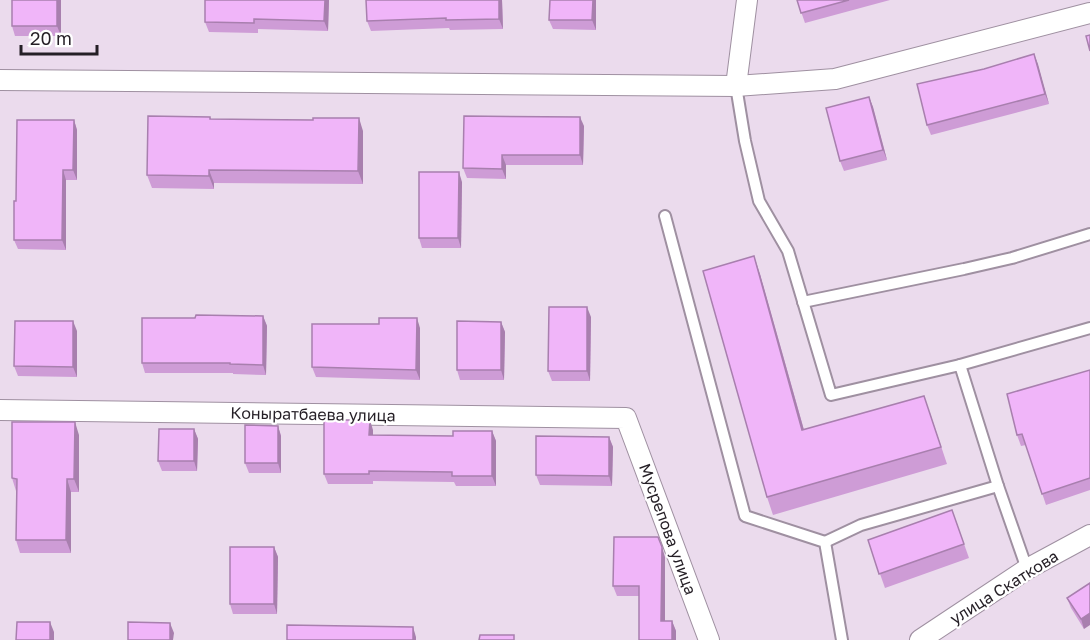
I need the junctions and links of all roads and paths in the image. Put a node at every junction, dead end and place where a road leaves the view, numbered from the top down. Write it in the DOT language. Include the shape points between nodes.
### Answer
graph roads {
  1 [pos="747,0"];
  2 [pos="1090,13"];
  3 [pos="0,80"];
  4 [pos="736,86"];
  5 [pos="665,216"];
  6 [pos="1090,234"];
  7 [pos="803,302"];
  8 [pos="1090,328"];
  9 [pos="960,365"];
  10 [pos="0,410"];
  11 [pos="626,418"];
  12 [pos="998,486"];
  13 [pos="1090,535"];
  14 [pos="825,542"];
  15 [pos="1028,569"];
  16 [pos="709,640"];
  17 [pos="842,640"];
  18 [pos="920,640"];
  1 -- 4 [label="street"];
  2 -- 4 [label="street" via="835,80"];
  3 -- 4 [label="street"];
  4 -- 7 [label="lane" via="759,201 788,251"];
  5 -- 14 [label="lane" via="745,516"];
  6 -- 7 [label="lane" via="1012,258"];
  7 -- 9 [label="lane" via="831,395"];
  8 -- 9 [label="lane"];
  9 -- 12 [label="lane"];
  10 -- 11 [label="street, Коныратбаева улица"];
  11 -- 16 [label="street, Мусрепова улица"];
  12 -- 14 [label="lane" via="861,525"];
  12 -- 15 [label="lane"];
  13 -- 15 [label="street, улица Скаткова"];
  14 -- 17 [label="lane"];
  15 -- 18 [label="street, улица Скаткова"];
}
